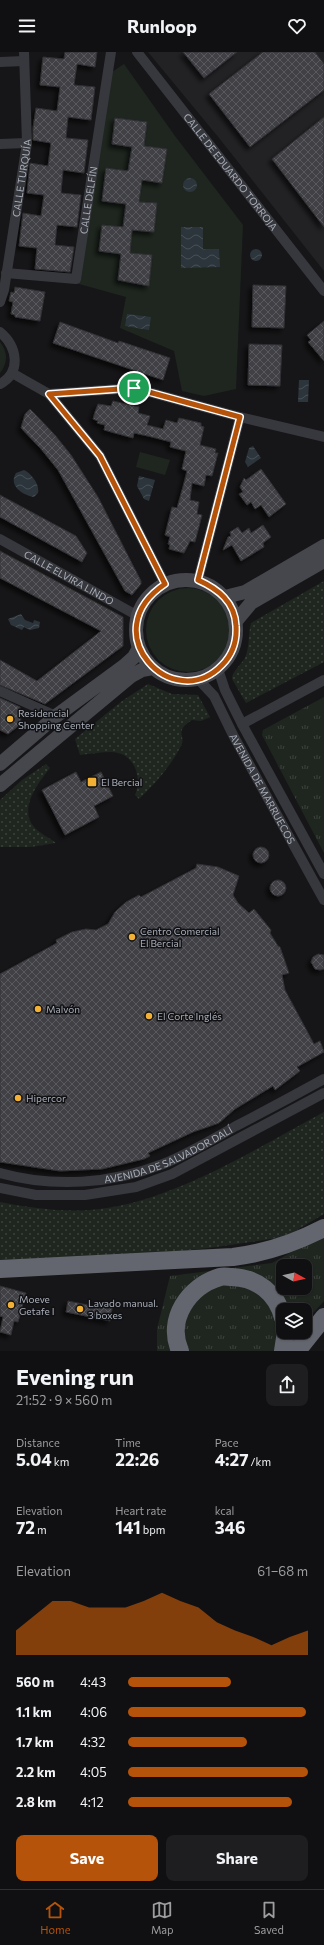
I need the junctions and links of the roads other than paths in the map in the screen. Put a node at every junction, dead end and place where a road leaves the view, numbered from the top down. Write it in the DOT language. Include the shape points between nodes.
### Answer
graph roads {
  1 [pos="111,52"];
  2 [pos="137,52"];
  3 [pos="24,56"];
  4 [pos="0,62"];
  5 [pos="27,143"];
  6 [pos="0,144"];
  7 [pos="6,273"];
  8 [pos="324,291"];
  9 [pos="0,302"];
  10 [pos="0,332"];
  11 [pos="12,373"];
  12 [pos="0,384"];
  13 [pos="49,394"];
  14 [pos="240,417"];
  15 [pos="324,437"];
  16 [pos="0,539"];
  17 [pos="324,546"];
  18 [pos="324,561"];
  19 [pos="198,580"];
  20 [pos="165,584"];
  21 [pos="225,597"];
  22 [pos="138,616"];
  23 [pos="236,621"];
  24 [pos="140,648"];
  25 [pos="153,668"];
  26 [pos="218,669"];
  27 [pos="198,679"];
  28 [pos="324,680"];
  29 [pos="0,691"];
  30 [pos="56,716"];
  31 [pos="242,724"];
  32 [pos="0,764"];
  33 [pos="0,785"];
  34 [pos="324,874"];
  35 [pos="324,900"];
  36 [pos="324,1079"];
  37 [pos="324,1093"];
  38 [pos="0,1173"];
  39 [pos="0,1188"];
  40 [pos="324,1228"];
  41 [pos="0,1269"];
  42 [pos="277,1303"];
  43 [pos="324,1317"];
  44 [pos="285,1339"];
  45 [pos="180,1351"];
  46 [pos="283,1351"];
  47 [pos="297,1351"];
  1 -- 7 [label="street, CALLE DELFÍN" via="76,279"];
  2 -- 8 [label="street, CALLE DE EDUARDO TORROJA"];
  3 -- 4 [label="street"];
  3 -- 5 [label="street, CALLE TURQUÍA"];
  5 -- 6 [label="street"];
  5 -- 7 [label="street, CALLE TURQUÍA"];
  7 -- 9 [label="street, CALLE TURQUÍA"];
  10 -- 11 [label="street" via="14,349"];
  11 -- 12 [label="street"];
  11 -- 13 [label="street"];
  13 -- 14 [label="street" via="134,388"];
  13 -- 20 [label="street" via="100,456"];
  14 -- 15 [label="street"];
  14 -- 19 [label="street"];
  16 -- 22 [label="street, CALLE ELVIRA LINDO"];
  17 -- 21 [label="street" via="245,592"];
  18 -- 23 [label="street" via="251,603"];
  19 -- 20 [label="street" via="181,579"];
  19 -- 21 [label="street" via="213,586"];
  20 -- 22 [label="street" via="143,603"];
  21 -- 23 [label="street"];
  22 -- 24 [label="street" via="136,632"];
  23 -- 26 [label="street" via="234,648"];
  24 -- 25 [label="street"];
  24 -- 30 [label="street" via="124,666"];
  25 -- 27 [label="street" via="174,679"];
  25 -- 33 [label="street" via="131,676"];
  26 -- 27 [label="street"];
  26 -- 31 [label="street, AVENIDA DE MARRUECOS"];
  27 -- 35 [label="street, AVENIDA DE MARRUECOS" via="214,696"];
  28 -- 31 [label="street"];
  29 -- 30 [label="street"];
  30 -- 32 [label="street"];
  31 -- 34 [label="street, AVENIDA DE MARRUECOS"];
  36 -- 38 [label="street, AVENIDA DE SALVADOR DALÍ" via="209,1141 143,1171 96,1181 69,1182 39,1181"];
  37 -- 39 [label="street, AVENIDA DE SALVADOR DALÍ" via="172,1174 136,1187 85,1195 36,1195"];
  40 -- 41 [label="highway" via="286,1246 233,1257"];
  42 -- 45 [label="highway" via="260,1284 242,1278 221,1277 204,1284 182,1305 177,1320 176,1338"];
  43 -- 47 [label="highway"];
  44 -- 46 [label="highway"];
}
